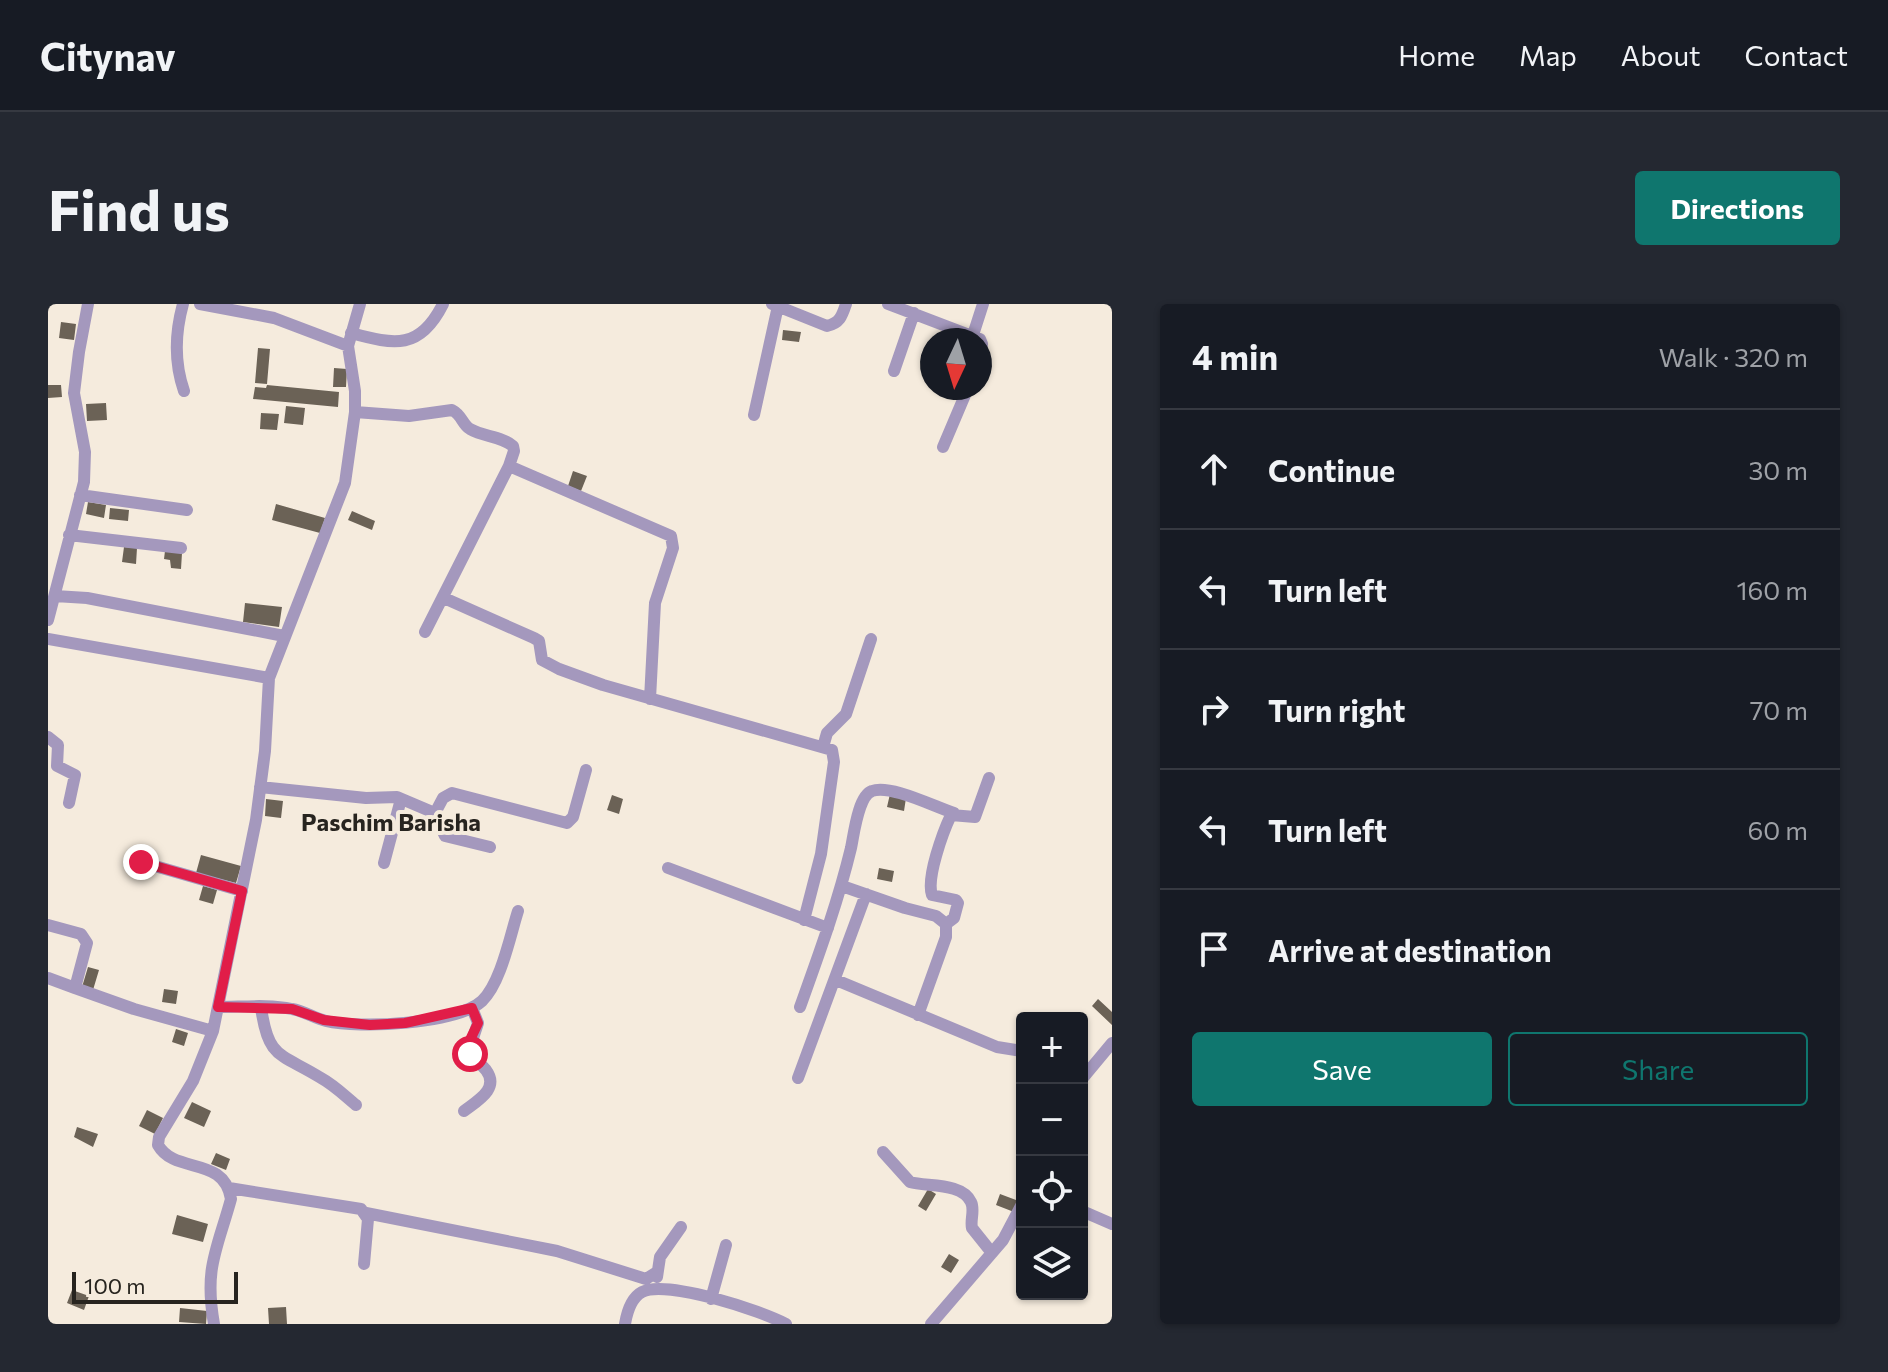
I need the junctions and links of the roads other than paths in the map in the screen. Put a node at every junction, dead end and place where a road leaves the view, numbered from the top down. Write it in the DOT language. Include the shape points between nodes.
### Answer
graph roads {
  1 [pos="88,304"];
  2 [pos="183,304"];
  3 [pos="200,304"];
  4 [pos="360,304"];
  5 [pos="443,304"];
  6 [pos="846,304"];
  7 [pos="888,304"];
  8 [pos="983,304"];
  9 [pos="775,305"];
  10 [pos="914,313"];
  11 [pos="954,328"];
  12 [pos="975,328"];
  13 [pos="349,340"];
  14 [pos="894,371"];
  15 [pos="184,391"];
  16 [pos="963,400"];
  17 [pos="355,412"];
  18 [pos="754,415"];
  19 [pos="943,447"];
  20 [pos="509,466"];
  21 [pos="80,495"];
  22 [pos="187,510"];
  23 [pos="69,535"];
  24 [pos="181,548"];
  25 [pos="48,557"];
  26 [pos="63,560"];
  27 [pos="55,596"];
  28 [pos="444,598"];
  29 [pos="49,614"];
  30 [pos="425,632"];
  31 [pos="284,636"];
  32 [pos="48,639"];
  33 [pos="871,639"];
  34 [pos="269,678"];
  35 [pos="650,699"];
  36 [pos="48,737"];
  37 [pos="823,747"];
  38 [pos="586,770"];
  39 [pos="989,778"];
  40 [pos="260,787"];
  41 [pos="401,799"];
  42 [pos="69,803"];
  43 [pos="954,813"];
  44 [pos="434,815"];
  45 [pos="490,847"];
  46 [pos="141,862"];
  47 [pos="384,863"];
  48 [pos="668,868"];
  49 [pos="842,886"];
  50 [pos="242,891"];
  51 [pos="866,894"];
  52 [pos="518,911"];
  53 [pos="804,920"];
  54 [pos="946,924"];
  55 [pos="48,925"];
  56 [pos="828,928"];
  57 [pos="48,978"];
  58 [pos="836,980"];
  59 [pos="75,988"];
  60 [pos="218,1007"];
  61 [pos="261,1007"];
  62 [pos="800,1007"];
  63 [pos="472,1008"];
  64 [pos="918,1015"];
  65 [pos="213,1031"];
  66 [pos="1112,1043"];
  67 [pos="1016,1050"];
  68 [pos="1088,1068"];
  69 [pos="798,1078"];
  70 [pos="356,1105"];
  71 [pos="464,1111"];
  72 [pos="883,1152"];
  73 [pos="229,1188"];
  74 [pos="366,1213"];
  75 [pos="1088,1214"];
  76 [pos="1016,1215"];
  77 [pos="1112,1224"];
  78 [pos="681,1227"];
  79 [pos="726,1245"];
  80 [pos="992,1253"];
  81 [pos="364,1264"];
  82 [pos="657,1272"];
  83 [pos="656,1289"];
  84 [pos="711,1299"];
  85 [pos="214,1324"];
  86 [pos="625,1324"];
  87 [pos="786,1324"];
  88 [pos="931,1324"];
  1 -- 21 [label="street" via="74,393 85,452"];
  2 -- 15 [label="street" via="176,351"];
  3 -- 13 [label="street"];
  4 -- 13 [label="street"];
  5 -- 13 [label="street" via="418,337 403,342"];
  6 -- 9 [label="street" via="842,318 827,326"];
  7 -- 10 [label="street"];
  8 -- 12 [label="street"];
  9 -- 18 [label="street"];
  10 -- 11 [label="street"];
  10 -- 14 [label="street"];
  13 -- 17 [label="street"];
  16 -- 19 [label="street"];
  17 -- 20 [label="street" via="458,412 471,430 511,443"];
  17 -- 31 [label="street" via="345,483"];
  20 -- 28 [label="street"];
  20 -- 35 [label="street" via="671,536 673,548 655,603"];
  21 -- 22 [label="street"];
  21 -- 23 [label="street"];
  23 -- 24 [label="street"];
  23 -- 26 [label="street"];
  25 -- 26 [label="street"];
  26 -- 27 [label="street"];
  27 -- 29 [label="street"];
  27 -- 31 [label="street"];
  28 -- 30 [label="street"];
  28 -- 35 [label="street" via="539,641 547,664"];
  31 -- 34 [label="street"];
  32 -- 34 [label="street"];
  33 -- 37 [label="street" via="846,714 827,733"];
  34 -- 40 [label="street"];
  35 -- 37 [label="street"];
  36 -- 42 [label="street" via="58,745 57,766 75,775"];
  37 -- 53 [label="street" via="832,750 834,762 821,854"];
  38 -- 44 [label="street" via="569,823 452,793"];
  39 -- 43 [label="street" via="975,817"];
  40 -- 41 [label="street"];
  40 -- 50 [label="street"];
  41 -- 44 [label="street"];
  41 -- 47 [label="street"];
  43 -- 49 [label="street" via="873,791 862,801"];
  43 -- 54 [label="street" via="930,882 932,895 958,903"];
  44 -- 45 [label="street" via="445,836"];
  46 -- 50 [label="street"];
  48 -- 53 [label="street"];
  49 -- 51 [label="street"];
  49 -- 56 [label="street"];
  50 -- 60 [label="street"];
  51 -- 54 [label="street"];
  51 -- 58 [label="street"];
  52 -- 63 [label="street" via="494,982"];
  53 -- 56 [label="street"];
  54 -- 64 [label="street"];
  55 -- 59 [label="street" via="86,939"];
  56 -- 62 [label="street"];
  57 -- 59 [label="street"];
  58 -- 64 [label="street"];
  58 -- 69 [label="street"];
  59 -- 65 [label="street"];
  60 -- 61 [label="street"];
  60 -- 65 [label="street"];
  61 -- 63 [label="street" via="370,1025"];
  61 -- 70 [label="street" via="266,1037 279,1055 322,1078"];
  63 -- 71 [label="street" via="478,1023 469,1050 488,1072 490,1085 488,1093"];
  64 -- 67 [label="street"];
  65 -- 73 [label="street" via="158,1145 168,1156 217,1174"];
  66 -- 68 [label="street"];
  72 -- 80 [label="street" via="910,1182 939,1184 968,1198 972,1228"];
  73 -- 74 [label="street" via="353,1206"];
  73 -- 85 [label="street" via="231,1199 210,1269"];
  74 -- 81 [label="street"];
  74 -- 82 [label="street" via="557,1251 646,1279"];
  75 -- 77 [label="street"];
  76 -- 80 [label="street"];
  78 -- 82 [label="street" via="660,1257"];
  79 -- 84 [label="street"];
  80 -- 88 [label="street"];
  82 -- 83 [label="street"];
  83 -- 84 [label="street"];
  83 -- 86 [label="street" via="633,1299"];
  84 -- 87 [label="street"];
}
